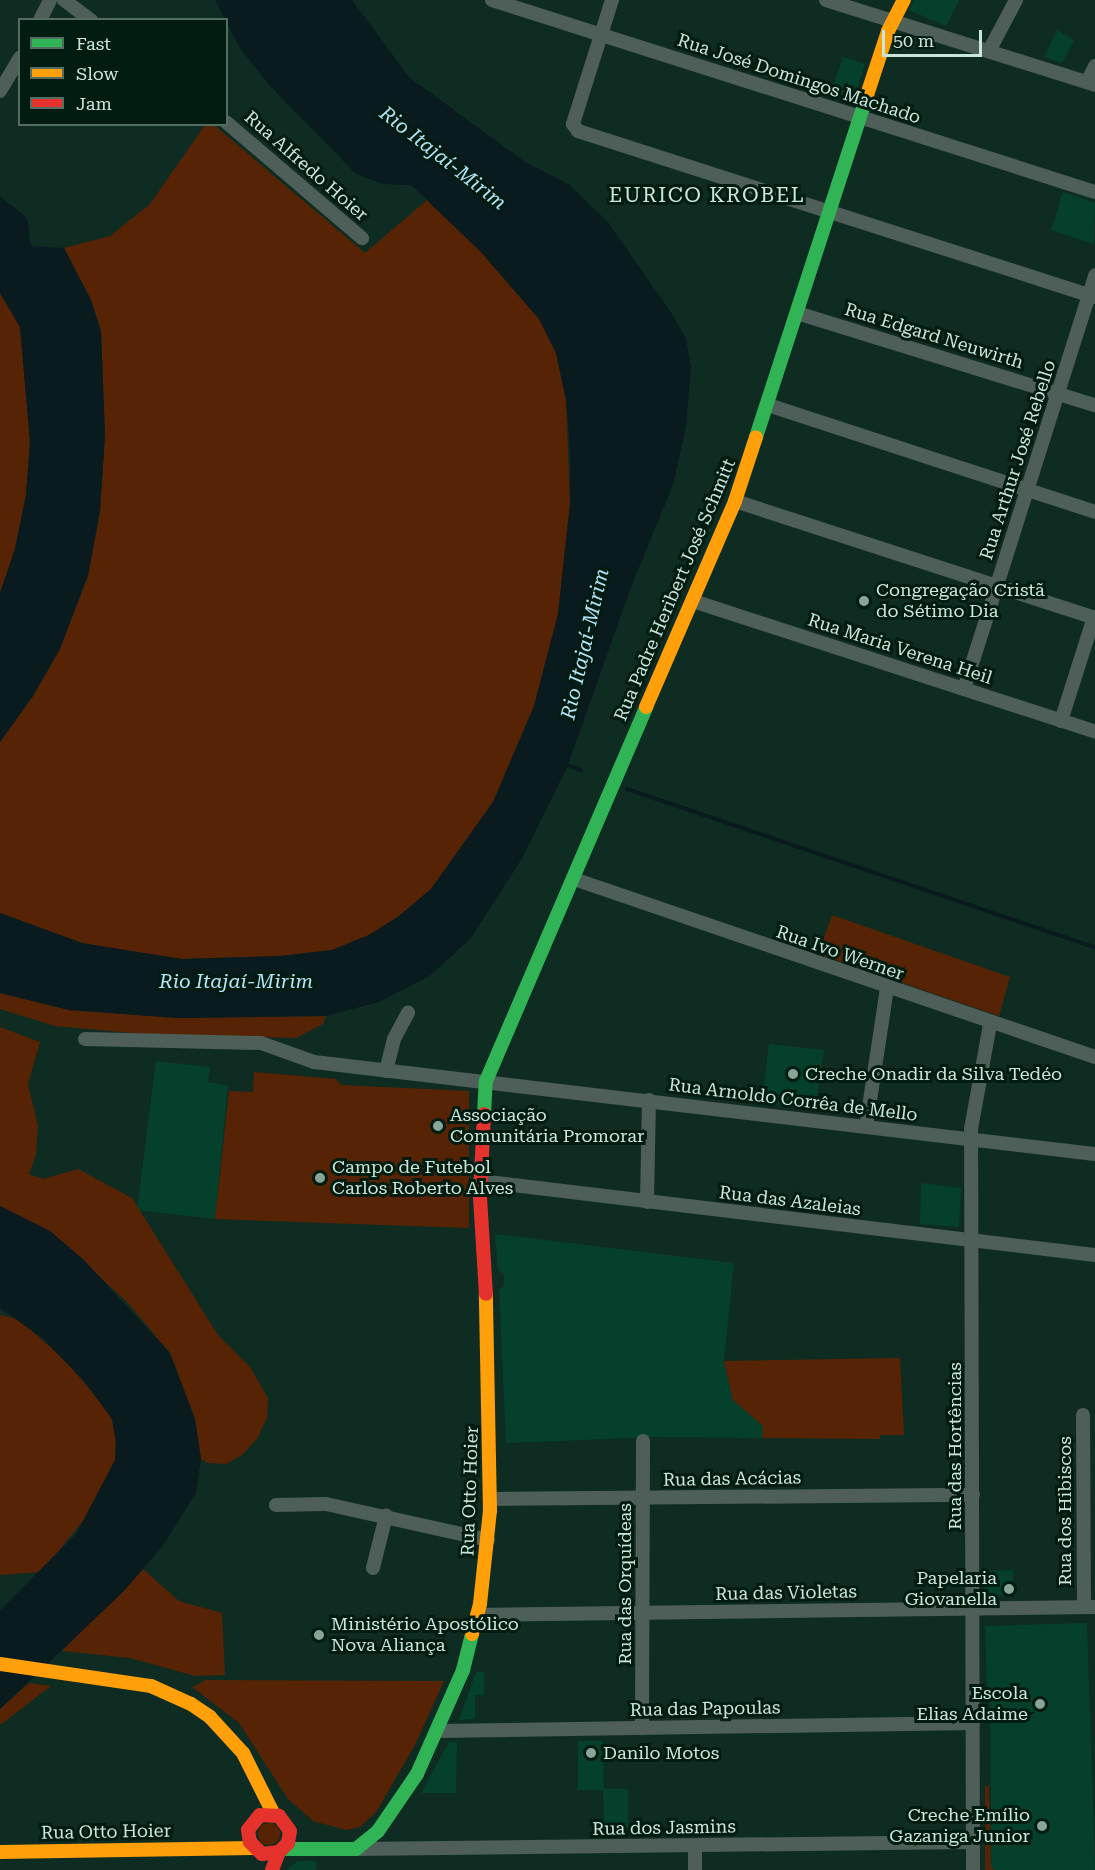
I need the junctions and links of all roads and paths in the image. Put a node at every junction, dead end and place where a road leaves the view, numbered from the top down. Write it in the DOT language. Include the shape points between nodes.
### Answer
graph roads {
  1 [pos="50,0"];
  2 [pos="64,0"];
  3 [pos="492,0"];
  4 [pos="612,0"];
  5 [pos="826,0"];
  6 [pos="904,0"];
  7 [pos="1016,0"];
  8 [pos="41,18"];
  9 [pos="88,18"];
  10 [pos="892,21"];
  11 [pos="602,35"];
  12 [pos="989,51"];
  13 [pos="18,61"];
  14 [pos="1095,66"];
  15 [pos="1091,83"];
  16 [pos="1,91"];
  17 [pos="860,117"];
  18 [pos="228,124"];
  19 [pos="1095,192"];
  20 [pos="830,212"];
  21 [pos="362,238"];
  22 [pos="1095,275"];
  23 [pos="1092,296"];
  24 [pos="797,313"];
  25 [pos="1058,393"];
  26 [pos="768,405"];
  27 [pos="1095,405"];
  28 [pos="1027,491"];
  29 [pos="735,501"];
  30 [pos="1095,512"];
  31 [pos="997,587"];
  32 [pos="693,601"];
  33 [pos="1094,618"];
  34 [pos="964,689"];
  35 [pos="1061,721"];
  36 [pos="1095,732"];
  37 [pos="574,879"];
  38 [pos="887,988"];
  39 [pos="408,1012"];
  40 [pos="990,1024"];
  41 [pos="85,1038"];
  42 [pos="1095,1057"];
  43 [pos="386,1071"];
  44 [pos="486,1081"];
  45 [pos="649,1101"];
  46 [pos="867,1127"];
  47 [pos="972,1140"];
  48 [pos="1095,1154"];
  49 [pos="480,1181"];
  50 [pos="647,1202"];
  51 [pos="972,1240"];
  52 [pos="1095,1255"];
  53 [pos="1083,1415"];
  54 [pos="643,1441"];
  55 [pos="973,1495"];
  56 [pos="643,1498"];
  57 [pos="490,1499"];
  58 [pos="276,1505"];
  59 [pos="386,1516"];
  60 [pos="488,1540"];
  61 [pos="373,1568"];
  62 [pos="1089,1607"];
  63 [pos="973,1609"];
  64 [pos="643,1613"];
  65 [pos="477,1615"];
  66 [pos="0,1664"];
  67 [pos="973,1723"];
  68 [pos="642,1728"];
  69 [pos="438,1731"];
  70 [pos="252,1771"];
  71 [pos="273,1813"];
  72 [pos="252,1824"];
  73 [pos="288,1825"];
  74 [pos="973,1842"];
  75 [pos="695,1846"];
  76 [pos="214,1848"];
  77 [pos="337,1849"];
  78 [pos="356,1849"];
  79 [pos="281,1850"];
  80 [pos="258,1851"];
  81 [pos="0,1852"];
  82 [pos="270,1870"];
  83 [pos="695,1870"];
  84 [pos="973,1870"];
  1 -- 8 [label="street"];
  2 -- 9 [label="street"];
  3 -- 11 [label="street, Rua José Domingos Machado"];
  4 -- 11 [label="street"];
  5 -- 10 [label="street"];
  6 -- 10 [label="street, Rua Padre Heribert José Schmitt"];
  7 -- 12 [label="street"];
  10 -- 12 [label="street"];
  10 -- 17 [label="street, Rua Padre Heribert José Schmitt"];
  11 -- 17 [label="street, Rua José Domingos Machado"];
  11 -- 20 [label="street" via="573,124 578,131"];
  12 -- 15 [label="street"];
  13 -- 16 [label="street"];
  14 -- 15 [label="street"];
  17 -- 19 [label="street, Rua José Domingos Machado"];
  17 -- 20 [label="street, Rua Padre Heribert José Schmitt"];
  18 -- 21 [label="street, Rua Alfredo Hoier"];
  20 -- 23 [label="street"];
  20 -- 24 [label="street, Rua Padre Heribert José Schmitt"];
  22 -- 23 [label="street, Rua Arthur José Rebello"];
  23 -- 25 [label="street, Rua Arthur José Rebello"];
  24 -- 25 [label="street, Rua Edgard Neuwirth"];
  24 -- 26 [label="street, Rua Padre Heribert José Schmitt"];
  25 -- 27 [label="street, Rua Edgard Neuwirth"];
  25 -- 28 [label="street, Rua Arthur José Rebello"];
  26 -- 28 [label="street"];
  26 -- 29 [label="street, Rua Padre Heribert José Schmitt"];
  28 -- 30 [label="street"];
  28 -- 31 [label="street, Rua Arthur José Rebello"];
  29 -- 31 [label="street"];
  29 -- 32 [label="street, Rua Padre Heribert José Schmitt"];
  31 -- 33 [label="street"];
  31 -- 34 [label="street, Rua Arthur José Rebello"];
  32 -- 34 [label="street, Rua Maria Verena Heil"];
  32 -- 37 [label="street, Rua Padre Heribert José Schmitt"];
  33 -- 35 [label="street"];
  34 -- 35 [label="street, Rua Maria Verena Heil"];
  35 -- 36 [label="street, Rua Maria Verena Heil"];
  37 -- 38 [label="street, Rua Ivo Werner"];
  37 -- 44 [label="street, Rua Padre Heribert José Schmitt"];
  38 -- 40 [label="street, Rua Ivo Werner"];
  38 -- 46 [label="street"];
  39 -- 43 [label="street" via="394,1039"];
  40 -- 42 [label="street, Rua Ivo Werner"];
  40 -- 47 [label="street, Rua das Hortências"];
  41 -- 43 [label="street, Rua Arnoldo Corrêa de Mello" via="261,1043 314,1062"];
  43 -- 44 [label="street, Rua Arnoldo Corrêa de Mello"];
  44 -- 45 [label="street, Rua Arnoldo Corrêa de Mello"];
  44 -- 49 [label="street, Rua Otto Hoier"];
  45 -- 46 [label="street, Rua Arnoldo Corrêa de Mello"];
  45 -- 50 [label="street"];
  46 -- 47 [label="street, Rua Arnoldo Corrêa de Mello"];
  47 -- 48 [label="street, Rua Arnoldo Corrêa de Mello"];
  47 -- 51 [label="street, Rua das Hortências"];
  49 -- 50 [label="street, Rua das Azaleias"];
  49 -- 57 [label="street, Rua Otto Hoier" via="481,1260 489,1341"];
  50 -- 51 [label="street, Rua das Azaleias"];
  51 -- 52 [label="street, Rua das Azaleias"];
  51 -- 55 [label="street, Rua das Hortências"];
  53 -- 62 [label="street, Rua dos Hibiscos"];
  54 -- 56 [label="street, Rua das Orquídeas"];
  55 -- 56 [label="street, Rua das Acácias"];
  55 -- 63 [label="street, Rua das Hortências"];
  56 -- 57 [label="street, Rua das Acácias"];
  56 -- 64 [label="street, Rua das Orquídeas"];
  57 -- 60 [label="street, Rua Otto Hoier"];
  58 -- 59 [label="street" via="326,1504"];
  59 -- 60 [label="street"];
  59 -- 61 [label="street"];
  60 -- 65 [label="street, Rua Otto Hoier"];
  62 -- 63 [label="street, Rua das Violetas"];
  63 -- 64 [label="street, Rua das Violetas"];
  63 -- 67 [label="street, Rua das Hortências"];
  64 -- 65 [label="street, Rua das Violetas"];
  64 -- 68 [label="street, Rua das Orquídeas"];
  65 -- 69 [label="street, Rua Otto Hoier" via="463,1670"];
  66 -- 70 [label="street" via="151,1686 191,1704 225,1732"];
  67 -- 68 [label="street, Rua das Papoulas"];
  67 -- 74 [label="street, Rua das Hortências"];
  68 -- 69 [label="street, Rua das Papoulas"];
  69 -- 78 [label="street, Rua Otto Hoier" via="399,1804 378,1831"];
  70 -- 71 [label="street"];
  70 -- 72 [label="street"];
  71 -- 72 [label="street"];
  71 -- 73 [label="street"];
  72 -- 76 [label="street, Rua Otto Hoier"];
  72 -- 80 [label="street"];
  73 -- 77 [label="street"];
  73 -- 79 [label="street" via="290,1837"];
  74 -- 75 [label="street, Rua dos Jasmins"];
  74 -- 84 [label="street, Rua das Hortências"];
  75 -- 78 [label="street, Rua dos Jasmins"];
  75 -- 83 [label="street"];
  76 -- 80 [label="street, Rua Otto Hoier"];
  76 -- 81 [label="street, Rua Otto Hoier"];
  77 -- 78 [label="street"];
  77 -- 79 [label="street"];
  79 -- 80 [label="street"];
  79 -- 82 [label="street"];
  80 -- 82 [label="street"];
}
